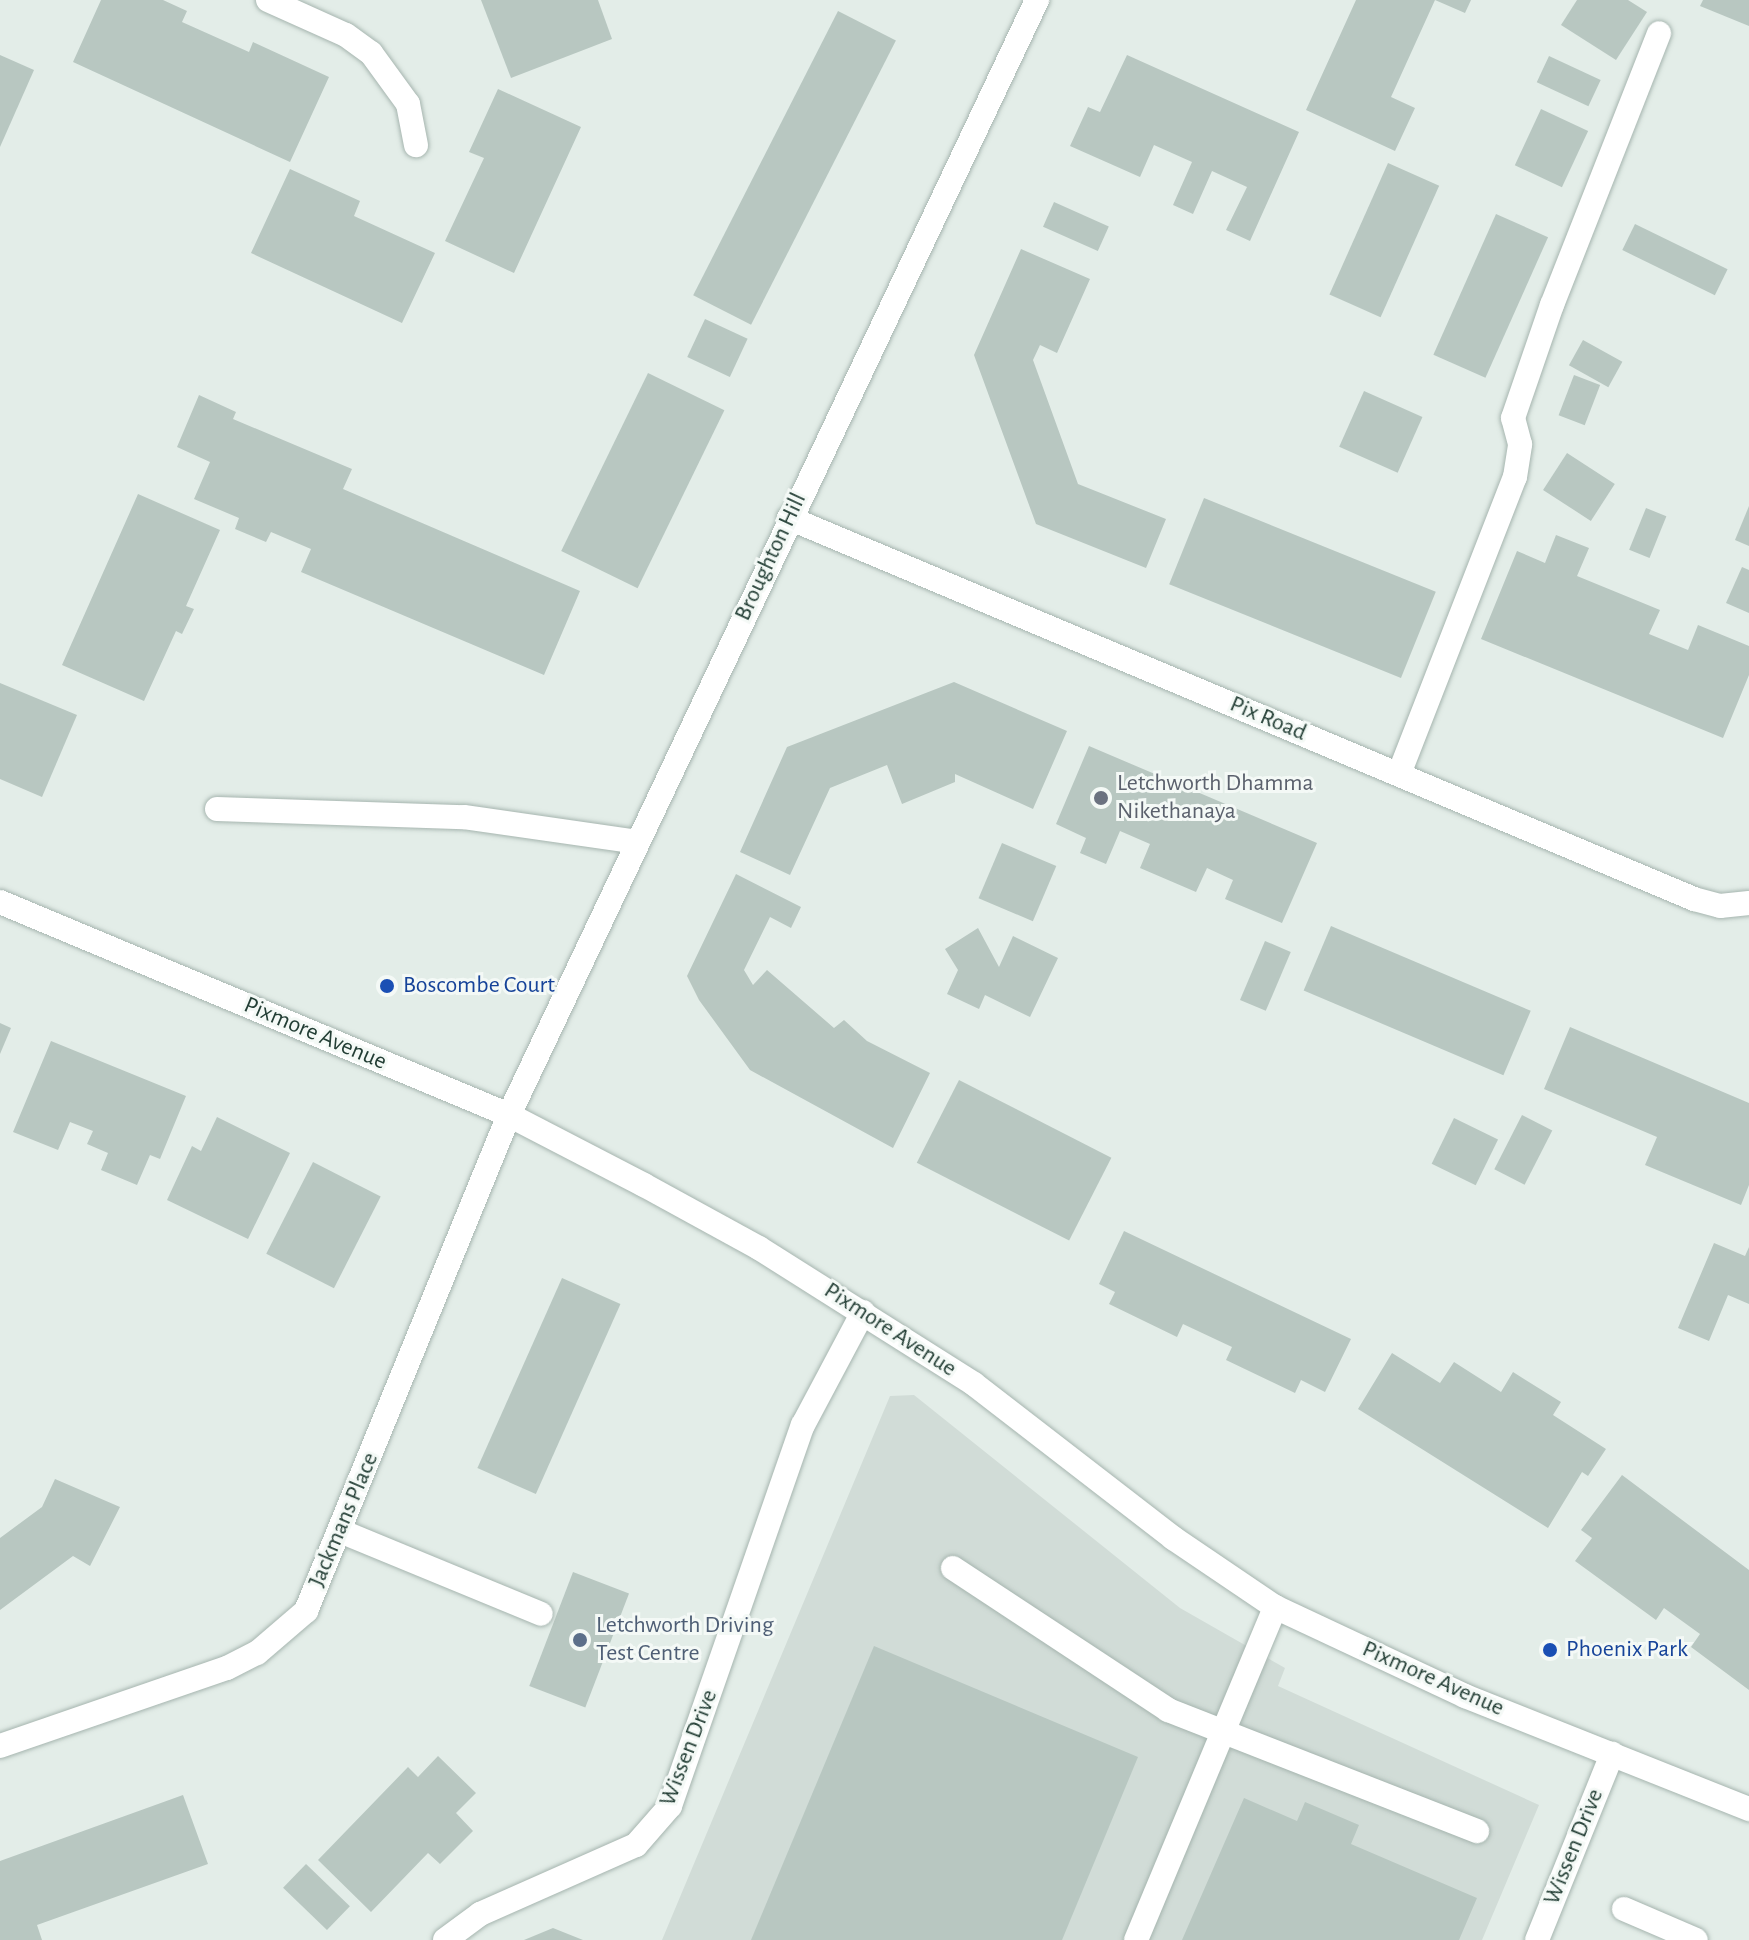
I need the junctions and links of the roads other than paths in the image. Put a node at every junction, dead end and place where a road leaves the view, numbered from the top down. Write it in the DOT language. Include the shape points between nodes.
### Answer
graph roads {
  1 [pos="268,0"];
  2 [pos="1037,0"];
  3 [pos="1659,33"];
  4 [pos="416,145"];
  5 [pos="789,518"];
  6 [pos="1399,774"];
  7 [pos="217,809"];
  8 [pos="637,842"];
  9 [pos="0,902"];
  10 [pos="1746,907"];
  11 [pos="509,1115"];
  12 [pos="863,1312"];
  13 [pos="340,1531"];
  14 [pos="953,1568"];
  15 [pos="1275,1607"];
  16 [pos="541,1614"];
  17 [pos="1224,1730"];
  18 [pos="0,1746"];
  19 [pos="1612,1754"];
  20 [pos="1749,1809"];
  21 [pos="1477,1831"];
  22 [pos="1624,1909"];
  23 [pos="445,1940"];
  24 [pos="1136,1940"];
  25 [pos="1537,1940"];
  26 [pos="1696,1940"];
  1 -- 4 [label="street" via="346,35 371,53 408,104"];
  2 -- 5 [label="street, Broughton Hill"];
  3 -- 6 [label="street" via="1513,418 1520,444 1515,477"];
  5 -- 6 [label="street, Pix Road"];
  5 -- 8 [label="street, Broughton Hill"];
  6 -- 10 [label="street, Pix Road" via="1694,899"];
  7 -- 8 [label="street" via="464,817"];
  8 -- 11 [label="street, Broughton Hill"];
  9 -- 11 [label="street, Pixmore Avenue"];
  11 -- 12 [label="street, Pixmore Avenue" via="759,1248"];
  11 -- 13 [label="street, Jackmans Place"];
  12 -- 15 [label="street, Pixmore Avenue" via="974,1384 1173,1538"];
  12 -- 23 [label="street, Wissen Drive" via="803,1425 670,1806 636,1845 480,1914"];
  13 -- 16 [label="street"];
  13 -- 18 [label="street, Jackmans Place" via="306,1611 257,1653"];
  14 -- 17 [label="street" via="1168,1710"];
  15 -- 17 [label="street"];
  15 -- 19 [label="street, Pixmore Avenue" via="1465,1696"];
  17 -- 21 [label="street"];
  17 -- 24 [label="street"];
  19 -- 20 [label="street, Pixmore Avenue"];
  19 -- 25 [label="street, Wissen Drive"];
  22 -- 26 [label="street"];
}
